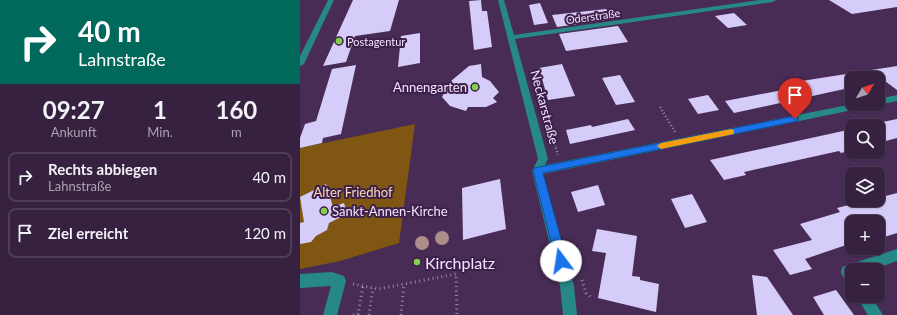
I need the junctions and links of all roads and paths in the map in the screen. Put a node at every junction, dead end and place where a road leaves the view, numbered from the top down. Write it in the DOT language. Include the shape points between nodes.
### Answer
graph roads {
  1 [pos="332,0"];
  2 [pos="501,0"];
  3 [pos="773,0"];
  4 [pos="511,37"];
  5 [pos="300,64"];
  6 [pos="897,98"];
  7 [pos="885,101"];
  8 [pos="660,106"];
  9 [pos="845,108"];
  10 [pos="681,142"];
  11 [pos="537,171"];
  12 [pos="897,255"];
  13 [pos="873,263"];
  14 [pos="300,281"];
  15 [pos="339,281"];
  16 [pos="404,284"];
  17 [pos="363,286"];
  18 [pos="373,288"];
  19 [pos="868,303"];
  20 [pos="330,315"];
  21 [pos="353,315"];
  22 [pos="369,315"];
  23 [pos="401,315"];
  24 [pos="457,315"];
  25 [pos="570,315"];
  26 [pos="876,315"];
  1 -- 5 [label="street"];
  2 -- 4 [label="street, Neckarstraße"];
  3 -- 4 [label="street, Oderstraße"];
  4 -- 11 [label="street, Neckarstraße" via="543,159"];
  6 -- 7 [label="street"];
  8 -- 10 [label="path"];
  9 -- 10 [label="street"];
  10 -- 11 [label="street"];
  11 -- 25 [label="street, Neckarstraße" via="567,286"];
  12 -- 13 [label="street"];
  14 -- 15 [label="street"];
  15 -- 17 [label="path"];
  15 -- 20 [label="street"];
  16 -- 18 [label="path"];
  16 -- 23 [label="path"];
  16 -- 24 [label="path" via="456,274"];
  17 -- 18 [label="path"];
  17 -- 21 [label="path" via="358,314"];
  18 -- 22 [label="path"];
  19 -- 26 [label="street"];
}
